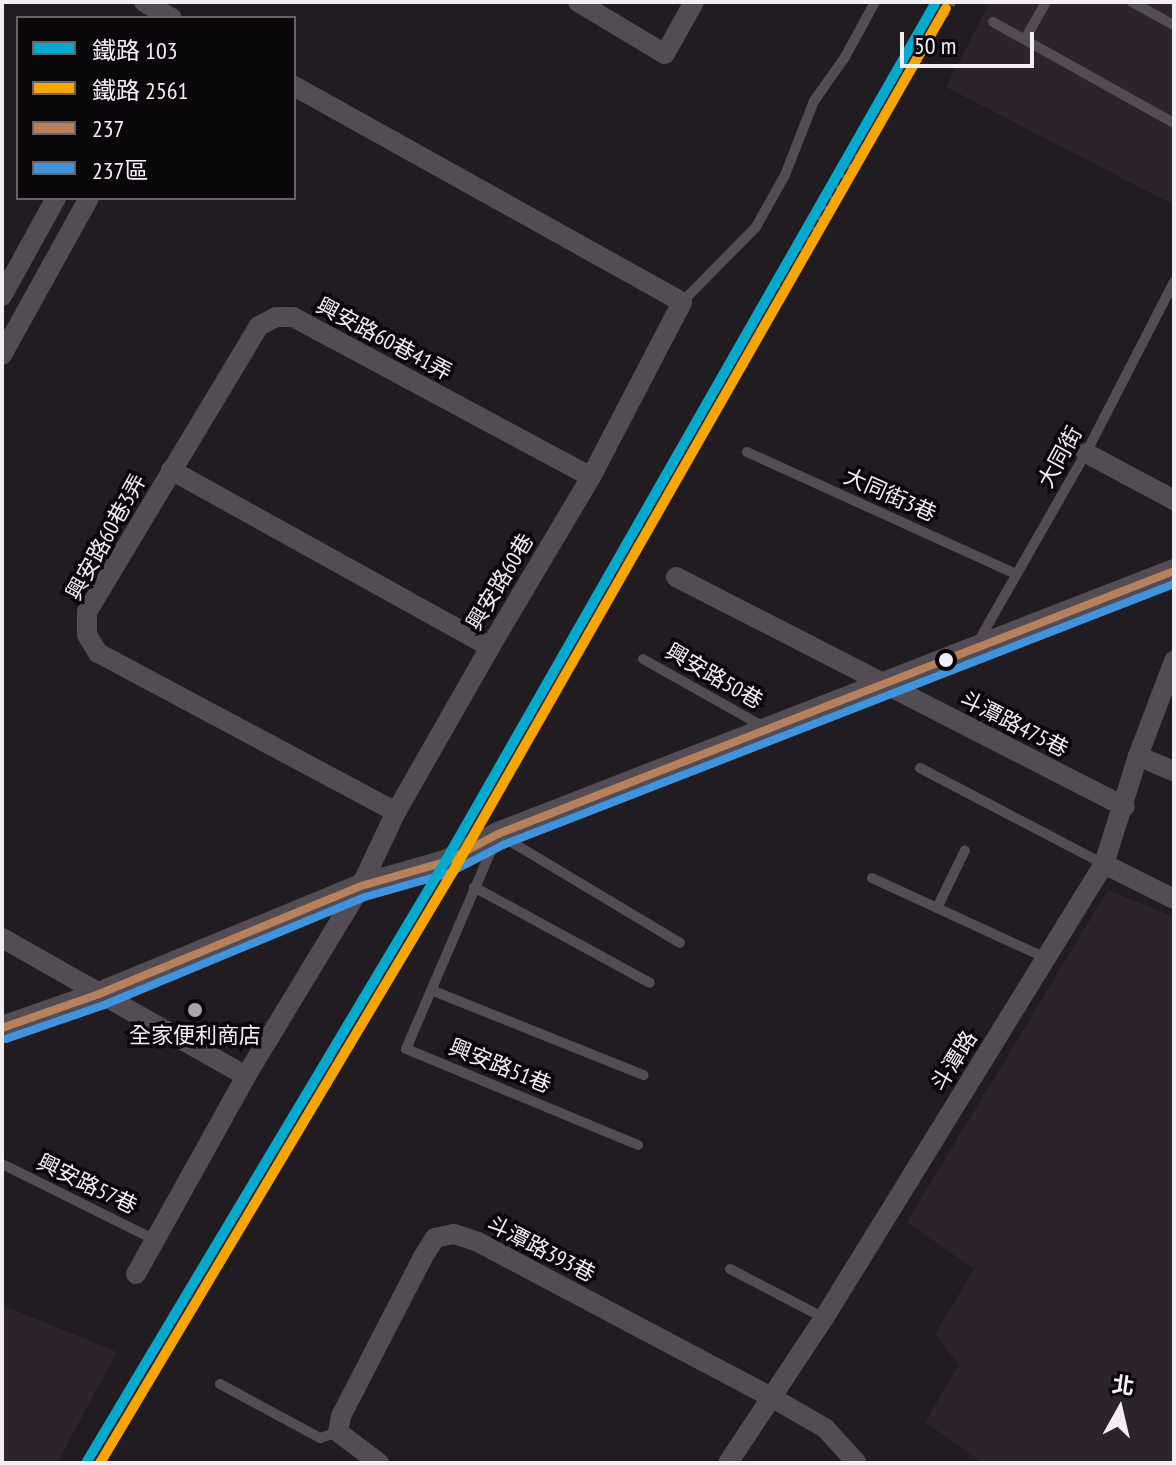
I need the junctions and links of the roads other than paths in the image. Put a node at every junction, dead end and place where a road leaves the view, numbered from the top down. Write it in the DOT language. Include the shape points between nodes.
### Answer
graph roads {
  1 [pos="578,2"];
  2 [pos="694,2"];
  3 [pos="875,2"];
  4 [pos="1046,2"];
  5 [pos="1132,2"];
  6 [pos="993,22"];
  7 [pos="1174,25"];
  8 [pos="1025,39"];
  9 [pos="296,87"];
  10 [pos="1174,123"];
  11 [pos="55,200"];
  12 [pos="88,200"];
  13 [pos="1173,287"];
  14 [pos="2,296"];
  15 [pos="682,302"];
  16 [pos="2,355"];
  17 [pos="747,452"];
  18 [pos="1086,453"];
  19 [pos="171,470"];
  20 [pos="591,477"];
  21 [pos="1174,500"];
  22 [pos="1174,571"];
  23 [pos="1016,574"];
  24 [pos="676,577"];
  25 [pos="490,647"];
  26 [pos="975,647"];
  27 [pos="643,659"];
  28 [pos="1174,661"];
  29 [pos="882,684"];
  30 [pos="765,728"];
  31 [pos="1138,756"];
  32 [pos="920,768"];
  33 [pos="1174,771"];
  34 [pos="1125,807"];
  35 [pos="396,812"];
  36 [pos="498,834"];
  37 [pos="965,850"];
  38 [pos="1104,864"];
  39 [pos="872,878"];
  40 [pos="361,886"];
  41 [pos="474,887"];
  42 [pos="1174,899"];
  43 [pos="937,908"];
  44 [pos="2,938"];
  45 [pos="680,943"];
  46 [pos="1046,958"];
  47 [pos="650,983"];
  48 [pos="431,990"];
  49 [pos="99,994"];
  50 [pos="2,1028"];
  51 [pos="644,1075"];
  52 [pos="246,1076"];
  53 [pos="638,1145"];
  54 [pos="2,1164"];
  55 [pos="155,1240"];
  56 [pos="730,1269"];
  57 [pos="136,1274"];
  58 [pos="824,1318"];
  59 [pos="220,1384"];
  60 [pos="771,1397"];
  61 [pos="338,1432"];
  62 [pos="379,1463"];
  63 [pos="728,1463"];
  64 [pos="857,1463"];
  1 -- 2 [label="street" via="665,54"];
  3 -- 15 [label="lane" via="814,101 785,175 756,227"];
  4 -- 8 [label="lane"];
  5 -- 7 [label="lane"];
  6 -- 8 [label="lane"];
  8 -- 10 [label="lane"];
  9 -- 15 [label="street"];
  11 -- 14 [label="street"];
  12 -- 16 [label="street"];
  13 -- 18 [label="lane, 大同街"];
  15 -- 20 [label="street, 興安路60巷"];
  17 -- 23 [label="lane, 大同街3巷"];
  18 -- 21 [label="street"];
  18 -- 23 [label="lane, 大同街"];
  19 -- 20 [label="street, 興安路60巷41弄" via="259,326 276,317 293,317"];
  19 -- 25 [label="street, 興安路60巷3弄"];
  19 -- 35 [label="street, 興安路60巷3弄" via="87,612 87,635 98,653"];
  20 -- 25 [label="street, 興安路60巷"];
  22 -- 26 [label="street"];
  23 -- 26 [label="lane, 大同街"];
  24 -- 29 [label="street, 斗潭路475巷"];
  25 -- 35 [label="street, 興安路60巷"];
  26 -- 29 [label="street"];
  27 -- 30 [label="lane, 興安路50巷"];
  28 -- 31 [label="street, 斗潭路"];
  29 -- 30 [label="street"];
  29 -- 34 [label="street, 斗潭路475巷"];
  30 -- 36 [label="street"];
  31 -- 33 [label="street"];
  31 -- 34 [label="street, 斗潭路"];
  32 -- 38 [label="lane"];
  34 -- 38 [label="street, 斗潭路"];
  35 -- 40 [label="street, 興安路60巷"];
  36 -- 40 [label="street" via="445,862"];
  36 -- 41 [label="lane, 興安路51巷"];
  36 -- 45 [label="lane"];
  37 -- 43 [label="lane"];
  38 -- 42 [label="street"];
  38 -- 46 [label="street, 斗潭路"];
  39 -- 43 [label="lane"];
  40 -- 49 [label="street"];
  40 -- 52 [label="street, 興安路60巷"];
  41 -- 47 [label="lane"];
  41 -- 48 [label="lane, 興安路51巷"];
  43 -- 46 [label="lane"];
  44 -- 49 [label="street"];
  46 -- 58 [label="street, 斗潭路"];
  48 -- 51 [label="lane, 興安路51巷"];
  48 -- 53 [label="lane, 興安路51巷" via="406,1049"];
  49 -- 50 [label="street"];
  49 -- 52 [label="street"];
  52 -- 55 [label="street, 興安路60巷"];
  54 -- 55 [label="lane, 興安路57巷"];
  55 -- 57 [label="street, 興安路60巷"];
  56 -- 58 [label="lane"];
  58 -- 60 [label="street, 斗潭路"];
  59 -- 61 [label="lane" via="320,1438"];
  60 -- 61 [label="street, 斗潭路393巷" via="454,1234 435,1238 423,1257 341,1416"];
  60 -- 63 [label="street, 斗潭路"];
  60 -- 64 [label="street, 斗潭路393巷" via="825,1428"];
  61 -- 62 [label="street"];
}
